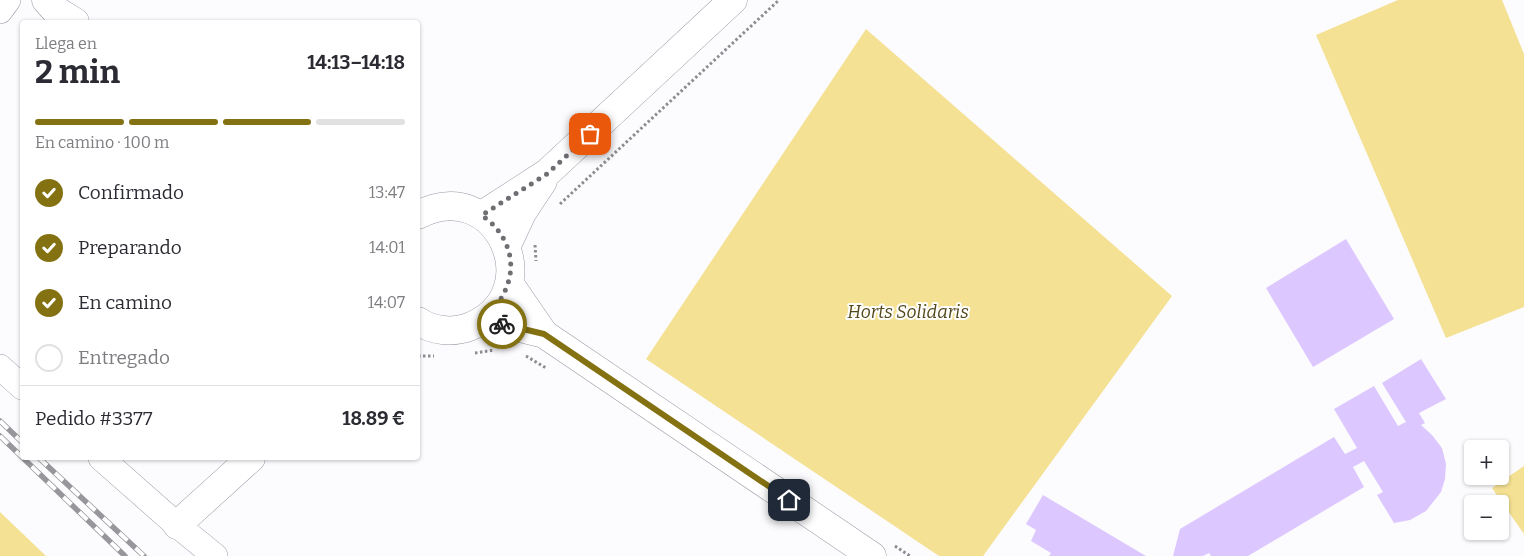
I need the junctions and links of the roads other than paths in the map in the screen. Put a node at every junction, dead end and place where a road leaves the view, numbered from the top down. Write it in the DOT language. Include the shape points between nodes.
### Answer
graph roads {
  1 [pos="8,0"];
  2 [pos="46,0"];
  3 [pos="733,0"];
  4 [pos="0,10"];
  5 [pos="72,20"];
  6 [pos="547,174"];
  7 [pos="420,214"];
  8 [pos="482,215"];
  9 [pos="506,245"];
  10 [pos="509,283"];
  11 [pos="480,322"];
  12 [pos="420,325"];
  13 [pos="544,334"];
  14 [pos="0,367"];
  15 [pos="20,385"];
  16 [pos="103,460"];
  17 [pos="249,460"];
  18 [pos="177,526"];
  19 [pos="215,556"];
  20 [pos="872,556"];
  1 -- 4 [label="street"];
  2 -- 5 [label="street"];
  3 -- 6 [label="street"];
  6 -- 8 [label="street"];
  6 -- 9 [label="street"];
  7 -- 8 [label="street" via="447,206 465,208"];
  8 -- 9 [label="street" via="496,228"];
  9 -- 10 [label="street" via="511,263"];
  10 -- 11 [label="street" via="493,312"];
  10 -- 13 [label="street"];
  11 -- 12 [label="street" via="462,329 443,330"];
  11 -- 13 [label="street"];
  13 -- 20 [label="street"];
  14 -- 15 [label="street"];
  16 -- 18 [label="street"];
  17 -- 18 [label="street"];
  18 -- 19 [label="street"];
}
